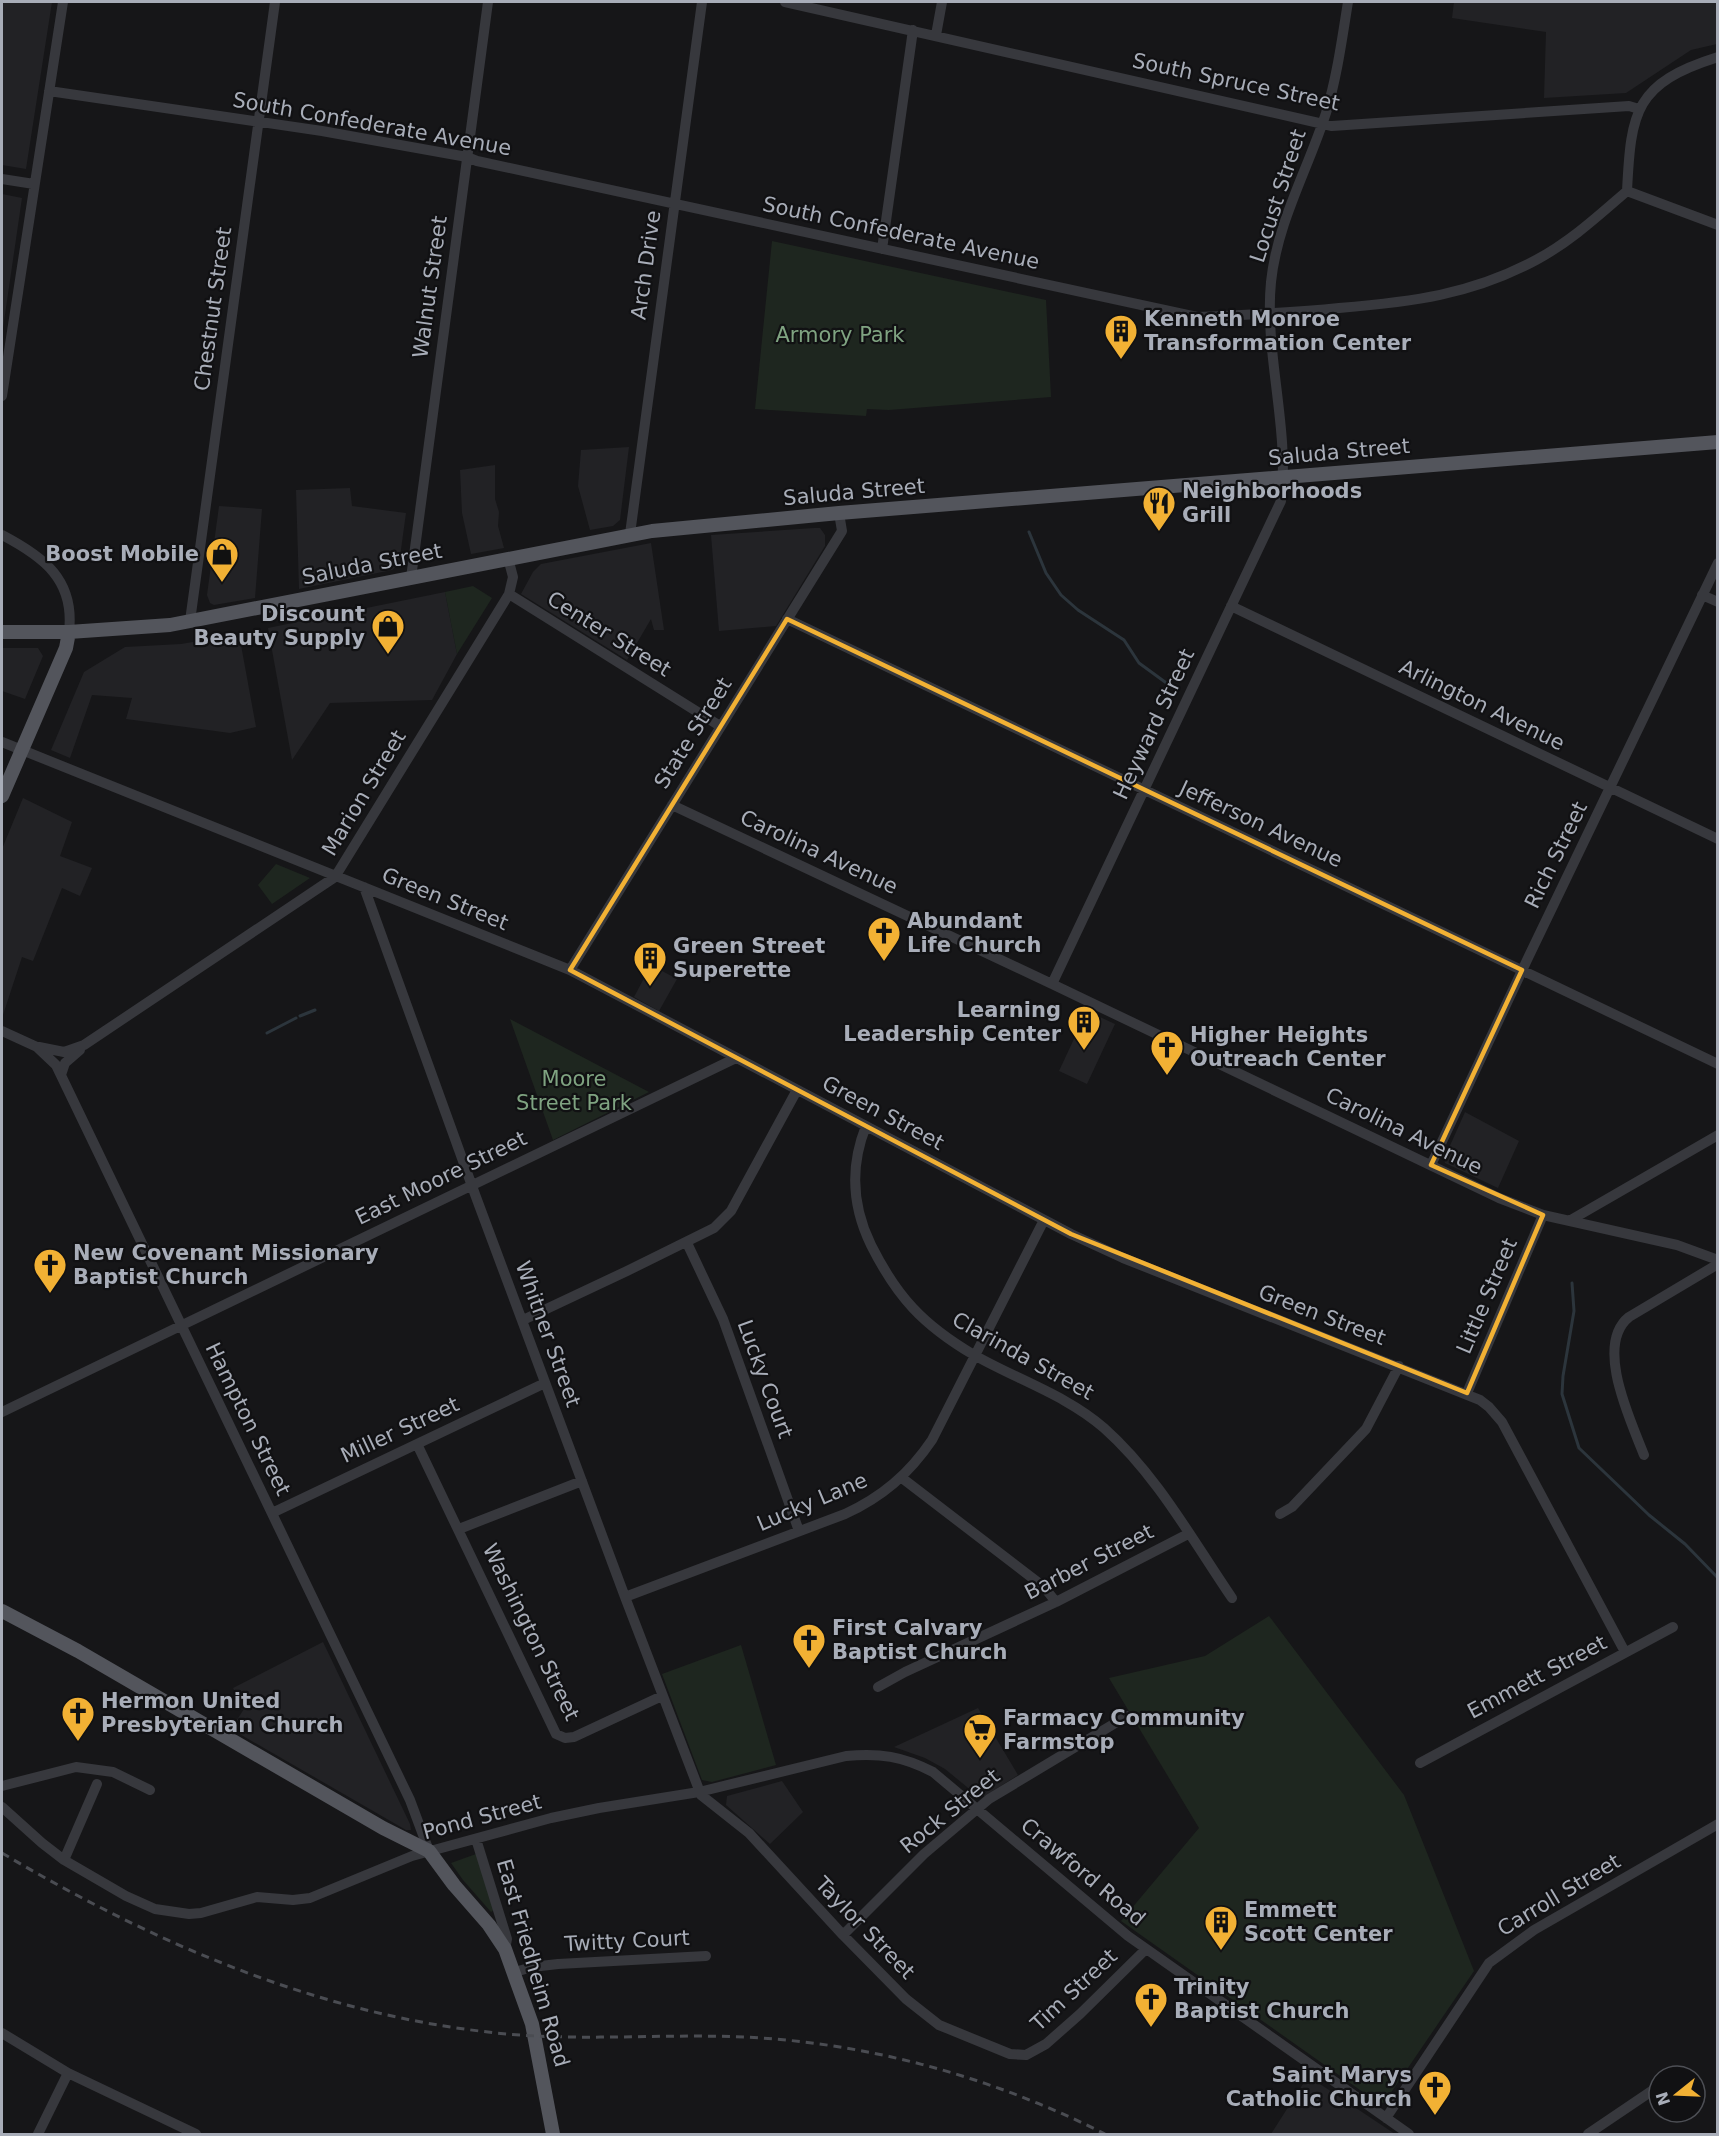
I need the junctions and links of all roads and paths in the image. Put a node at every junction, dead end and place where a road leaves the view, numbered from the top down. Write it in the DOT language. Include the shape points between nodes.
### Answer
graph roads {
  1 [pos="63,2"];
  2 [pos="275,2"];
  3 [pos="488,2"];
  4 [pos="702,2"];
  5 [pos="785,2"];
  6 [pos="942,2"];
  7 [pos="1348,2"];
  8 [pos="913,30"];
  9 [pos="936,35"];
  10 [pos="1718,57"];
  11 [pos="49,91"];
  12 [pos="1639,109"];
  13 [pos="258,121"];
  14 [pos="1322,124"];
  15 [pos="468,156"];
  16 [pos="2,179"];
  17 [pos="34,184"];
  18 [pos="1627,192"];
  19 [pos="674,204"];
  20 [pos="1718,225"];
  21 [pos="882,249"];
  22 [pos="1270,315"];
  23 [pos="2,396"];
  24 [pos="1718,442"];
  25 [pos="1284,478"];
  26 [pos="839,513"];
  27 [pos="630,534"];
  28 [pos="2,535"];
  29 [pos="508,558"];
  30 [pos="1718,563"];
  31 [pos="411,578"];
  32 [pos="508,594"];
  33 [pos="1702,595"];
  34 [pos="1718,602"];
  35 [pos="1231,606"];
  36 [pos="787,620"];
  37 [pos="190,621"];
  38 [pos="2,632"];
  39 [pos="69,632"];
  40 [pos="720,726"];
  41 [pos="2,742"];
  42 [pos="21,750"];
  43 [pos="1610,788"];
  44 [pos="1144,790"];
  45 [pos="2,796"];
  46 [pos="672,805"];
  47 [pos="1718,839"];
  48 [pos="335,876"];
  49 [pos="364,887"];
  50 [pos="570,970"];
  51 [pos="1522,970"];
  52 [pos="1052,984"];
  53 [pos="2,1031"];
  54 [pos="84,1045"];
  55 [pos="37,1047"];
  56 [pos="736,1058"];
  57 [pos="1718,1064"];
  58 [pos="61,1075"];
  59 [pos="797,1090"];
  60 [pos="866,1126"];
  61 [pos="1718,1135"];
  62 [pos="1431,1165"];
  63 [pos="471,1185"];
  64 [pos="1543,1215"];
  65 [pos="1044,1220"];
  66 [pos="1569,1221"];
  67 [pos="687,1242"];
  68 [pos="1718,1262"];
  69 [pos="523,1320"];
  70 [pos="181,1324"];
  71 [pos="975,1356"];
  72 [pos="1399,1366"];
  73 [pos="545,1383"];
  74 [pos="1467,1393"];
  75 [pos="2,1412"];
  76 [pos="417,1444"];
  77 [pos="1644,1455"];
  78 [pos="902,1478"];
  79 [pos="582,1481"];
  80 [pos="272,1513"];
  81 [pos="1280,1514"];
  82 [pos="459,1529"];
  83 [pos="799,1531"];
  84 [pos="1188,1534"];
  85 [pos="624,1597"];
  86 [pos="1232,1599"];
  87 [pos="1056,1602"];
  88 [pos="2,1611"];
  89 [pos="1673,1627"];
  90 [pos="1626,1652"];
  91 [pos="878,1687"];
  92 [pos="662,1696"];
  93 [pos="1127,1716"];
  94 [pos="1420,1763"];
  95 [pos="97,1784"];
  96 [pos="2,1786"];
  97 [pos="150,1790"];
  98 [pos="699,1792"];
  99 [pos="2,1807"];
  100 [pos="978,1810"];
  101 [pos="1718,1824"];
  102 [pos="476,1839"];
  103 [pos="429,1851"];
  104 [pos="64,1860"];
  105 [pos="843,1935"];
  106 [pos="505,1949"];
  107 [pos="1146,1949"];
  108 [pos="706,1956"];
  109 [pos="515,1972"];
  110 [pos="2,2033"];
  111 [pos="1026,2055"];
  112 [pos="68,2073"];
  113 [pos="1647,2094"];
  114 [pos="1386,2118"];
  115 [pos="38,2134"];
  116 [pos="196,2134"];
  117 [pos="553,2134"];
  118 [pos="1410,2134"];
  119 [pos="1588,2134"];
  1 -- 11 [label="street"];
  2 -- 13 [label="street, Chestnut Street"];
  3 -- 15 [label="street, Walnut Street"];
  4 -- 19 [label="street, Arch Drive"];
  5 -- 8 [label="street"];
  6 -- 9 [label="street"];
  7 -- 14 [label="street, Locust Street"];
  8 -- 9 [label="street, South Spruce Street"];
  8 -- 21 [label="street"];
  9 -- 14 [label="street, South Spruce Street"];
  10 -- 12 [label="street" via="1666,78"];
  11 -- 13 [label="street, South Confederate Avenue"];
  11 -- 17 [label="street"];
  12 -- 14 [label="street, South Spruce Street" via="1629,106"];
  12 -- 18 [label="street" via="1629,148"];
  13 -- 15 [label="street, South Confederate Avenue"];
  13 -- 37 [label="street, Chestnut Street"];
  14 -- 22 [label="street, Locust Street" via="1279,239"];
  15 -- 19 [label="street, South Confederate Avenue"];
  15 -- 31 [label="street, Walnut Street"];
  16 -- 17 [label="street"];
  17 -- 23 [label="street"];
  18 -- 20 [label="street"];
  18 -- 22 [label="street, South Confederate Avenue" via="1538,259 1470,289 1397,303"];
  19 -- 21 [label="street, South Confederate Avenue"];
  19 -- 27 [label="street, Arch Drive"];
  21 -- 22 [label="street, South Confederate Avenue" via="1197,316"];
  22 -- 25 [label="street, Locust Street"];
  24 -- 25 [label="main road, Saluda Street"];
  25 -- 26 [label="main road, Saluda Street"];
  25 -- 35 [label="street, Heyward Street" via="1281,501"];
  26 -- 27 [label="main road, Saluda Street"];
  26 -- 36 [label="street, State Street" via="842,531"];
  27 -- 29 [label="main road, Saluda Street"];
  28 -- 39 [label="street" via="29,549 56,576 70,610"];
  29 -- 31 [label="main road, Saluda Street"];
  29 -- 32 [label="street" via="513,577"];
  30 -- 33 [label="street, Rich Street"];
  31 -- 37 [label="main road, Saluda Street"];
  32 -- 40 [label="street, Center Street"];
  32 -- 48 [label="street, Marion Street"];
  33 -- 34 [label="street"];
  33 -- 43 [label="street, Rich Street"];
  35 -- 43 [label="street, Arlington Avenue"];
  35 -- 44 [label="street, Heyward Street"];
  36 -- 40 [label="street, State Street"];
  36 -- 44 [label="street, Jefferson Avenue"];
  37 -- 39 [label="main road, Saluda Street"];
  38 -- 39 [label="main road, Saluda Street"];
  39 -- 42 [label="main road" via="66,648"];
  40 -- 46 [label="street, State Street"];
  41 -- 42 [label="street, Green Street"];
  42 -- 45 [label="main road"];
  42 -- 48 [label="street, Green Street"];
  43 -- 47 [label="street, Arlington Avenue"];
  43 -- 51 [label="street, Rich Street"];
  44 -- 51 [label="street, Jefferson Avenue"];
  44 -- 52 [label="street, Heyward Street"];
  46 -- 50 [label="street, State Street"];
  46 -- 52 [label="street, Carolina Avenue"];
  48 -- 49 [label="street, Green Street"];
  48 -- 54 [label="street, Marion Street"];
  49 -- 50 [label="street, Green Street"];
  49 -- 63 [label="street, Whitner Street"];
  50 -- 56 [label="street, Green Street"];
  51 -- 57 [label="street, Jefferson Avenue"];
  51 -- 62 [label="street, Rich Street"];
  52 -- 62 [label="street, Carolina Avenue"];
  53 -- 55 [label="street, Hampton Street"];
  54 -- 55 [label="street, Marion Street" via="64,1052"];
  54 -- 58 [label="street, Marion Street" via="65,1063"];
  55 -- 58 [label="street, Hampton Street"];
  56 -- 59 [label="street, Green Street"];
  56 -- 63 [label="street, East Moore Street"];
  58 -- 70 [label="street, Hampton Street"];
  59 -- 60 [label="street, Green Street"];
  59 -- 67 [label="street" via="731,1211 714,1228"];
  60 -- 65 [label="street, Green Street"];
  60 -- 71 [label="street, Clarinda Street" via="854,1182 858,1211 868,1239 906,1302 933,1327"];
  61 -- 66 [label="street"];
  62 -- 64 [label="street, Carolina Avenue"];
  63 -- 69 [label="street, Whitner Street"];
  63 -- 70 [label="street, East Moore Street"];
  64 -- 66 [label="street, Carolina Avenue"];
  64 -- 74 [label="street, Little Street"];
  65 -- 71 [label="street, Lucky Lane"];
  65 -- 72 [label="street, Green Street" via="1123,1258"];
  66 -- 68 [label="street, Carolina Avenue" via="1677,1245"];
  67 -- 69 [label="street"];
  67 -- 83 [label="street, Lucky Court" via="723,1319"];
  68 -- 77 [label="street" via="1629,1317 1617,1335 1619,1384"];
  69 -- 73 [label="street, Whitner Street"];
  70 -- 75 [label="street, East Moore Street"];
  70 -- 80 [label="street, Hampton Street"];
  71 -- 78 [label="street, Lucky Lane" via="932,1440"];
  71 -- 84 [label="street, Clarinda Street" via="1091,1417 1131,1453"];
  72 -- 74 [label="street, Green Street"];
  72 -- 81 [label="street" via="1359,1438 1292,1507"];
  73 -- 76 [label="street, Miller Street"];
  73 -- 79 [label="street, Whitner Street"];
  74 -- 90 [label="street, Green Street" via="1489,1407 1502,1422"];
  76 -- 80 [label="street, Miller Street"];
  76 -- 82 [label="street, Washington Street"];
  78 -- 83 [label="street, Lucky Lane" via="862,1506"];
  78 -- 87 [label="street" via="1044,1587"];
  79 -- 82 [label="street"];
  79 -- 85 [label="street, Whitner Street"];
  80 -- 103 [label="street, Hampton Street" via="410,1800"];
  82 -- 92 [label="street, Washington Street" via="556,1734 574,1737"];
  83 -- 85 [label="street, Lucky Lane"];
  84 -- 86 [label="street, Clarinda Street"];
  84 -- 87 [label="street, Barber Street"];
  85 -- 92 [label="street, Whitner Street"];
  87 -- 91 [label="street, Barber Street"];
  88 -- 103 [label="main road"];
  89 -- 90 [label="street, Emmett Street"];
  90 -- 94 [label="street, Emmett Street"];
  92 -- 98 [label="street, Whitner Street"];
  93 -- 100 [label="street, Rock Street" via="1015,1782"];
  95 -- 104 [label="street"];
  96 -- 97 [label="street" via="76,1767 113,1772"];
  98 -- 100 [label="street, Crawford Road" via="835,1758 882,1754 933,1772"];
  98 -- 102 [label="street, Pond Street" via="551,1818"];
  98 -- 105 [label="street, Taylor Street" via="749,1833"];
  99 -- 104 [label="street, Pond Street"];
  100 -- 105 [label="street, Rock Street" via="924,1854"];
  100 -- 107 [label="street, Crawford Road"];
  101 -- 114 [label="street, Carroll Street" via="1534,1930 1489,1963"];
  102 -- 103 [label="street, Pond Street"];
  102 -- 106 [label="street, East Friedheim Road" via="507,1939"];
  103 -- 104 [label="street, Pond Street" via="310,1899 257,1897 189,1914 140,1903"];
  103 -- 106 [label="main road"];
  105 -- 111 [label="street, Taylor Street" via="906,1999 939,2025 1010,2054"];
  106 -- 109 [label="main road, East Friedheim Road"];
  107 -- 111 [label="street, Tim Street" via="1046,2044"];
  107 -- 114 [label="street, Crawford Road"];
  108 -- 109 [label="street, Twitty Court" via="558,1964"];
  109 -- 117 [label="main road, East Friedheim Road" via="535,2035"];
  110 -- 112 [label="street"];
  112 -- 115 [label="street"];
  112 -- 116 [label="street"];
  113 -- 119 [label="street"];
  114 -- 118 [label="street, Crawford Road"];
}
